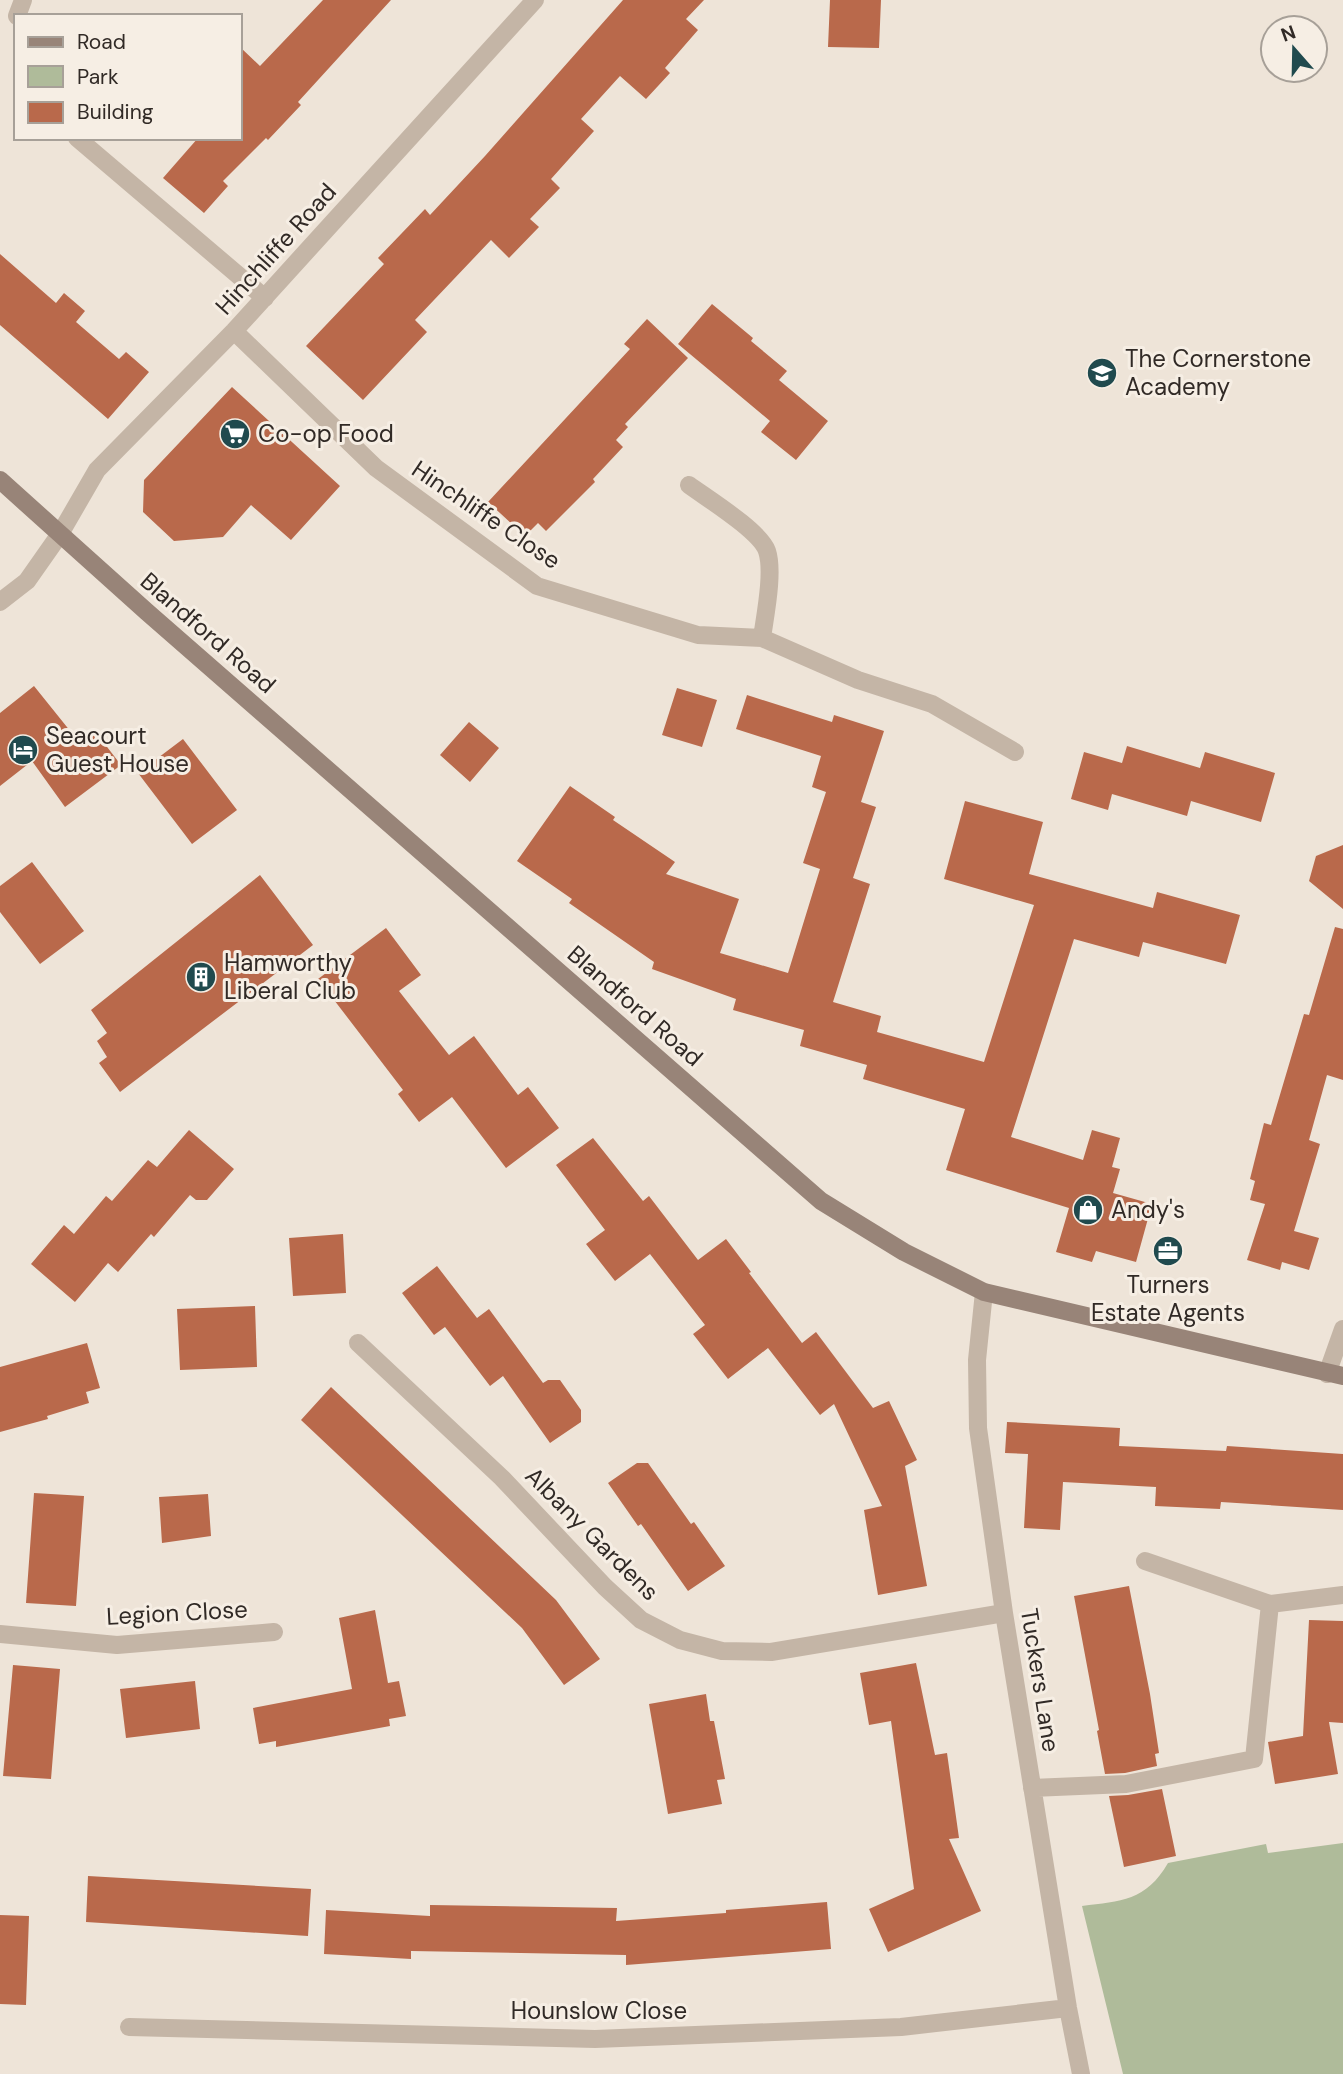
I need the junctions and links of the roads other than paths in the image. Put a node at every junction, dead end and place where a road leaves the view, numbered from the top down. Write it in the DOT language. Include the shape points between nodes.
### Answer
graph roads {
  1 [pos="535,0"];
  2 [pos="79,140"];
  3 [pos="265,298"];
  4 [pos="234,331"];
  5 [pos="0,480"];
  6 [pos="689,485"];
  7 [pos="60,534"];
  8 [pos="0,602"];
  9 [pos="762,638"];
  10 [pos="1015,752"];
  11 [pos="984,1292"];
  12 [pos="1343,1329"];
  13 [pos="358,1343"];
  14 [pos="1335,1375"];
  15 [pos="1145,1561"];
  16 [pos="1343,1595"];
  17 [pos="1270,1604"];
  18 [pos="1004,1613"];
  19 [pos="274,1632"];
  20 [pos="0,1634"];
  21 [pos="1032,1788"];
  22 [pos="1068,2008"];
  23 [pos="129,2027"];
  24 [pos="1081,2074"];
  1 -- 3 [label="street, Hinchliffe Road"];
  2 -- 3 [label="street"];
  3 -- 4 [label="street, Hinchliffe Road"];
  4 -- 7 [label="street, Hinchliffe Road" via="97,470"];
  4 -- 9 [label="street, Hinchliffe Close" via="376,468 537,586 698,635"];
  5 -- 7 [label="main road, Blandford Road"];
  6 -- 9 [label="street" via="756,534 767,551 769,584"];
  7 -- 8 [label="street, Hinchliffe Road" via="27,581"];
  7 -- 11 [label="main road, Blandford Road" via="821,1201 904,1252"];
  9 -- 10 [label="street, Hinchliffe Close" via="858,680 932,704"];
  11 -- 14 [label="main road, Blandford Road"];
  11 -- 18 [label="street, Tuckers Lane" via="977,1360 978,1428"];
  12 -- 14 [label="street"];
  13 -- 18 [label="street, Albany Gardens" via="502,1478 605,1587 641,1620 680,1640 722,1651 771,1652"];
  15 -- 17 [label="street"];
  16 -- 17 [label="street"];
  17 -- 21 [label="street" via="1254,1759 1126,1784"];
  18 -- 21 [label="street, Tuckers Lane"];
  19 -- 20 [label="street, Legion Close" via="117,1644"];
  21 -- 22 [label="street, Tuckers Lane"];
  22 -- 23 [label="street, Hounslow Close" via="901,2027 595,2039"];
  22 -- 24 [label="street, Tuckers Lane"];
}
